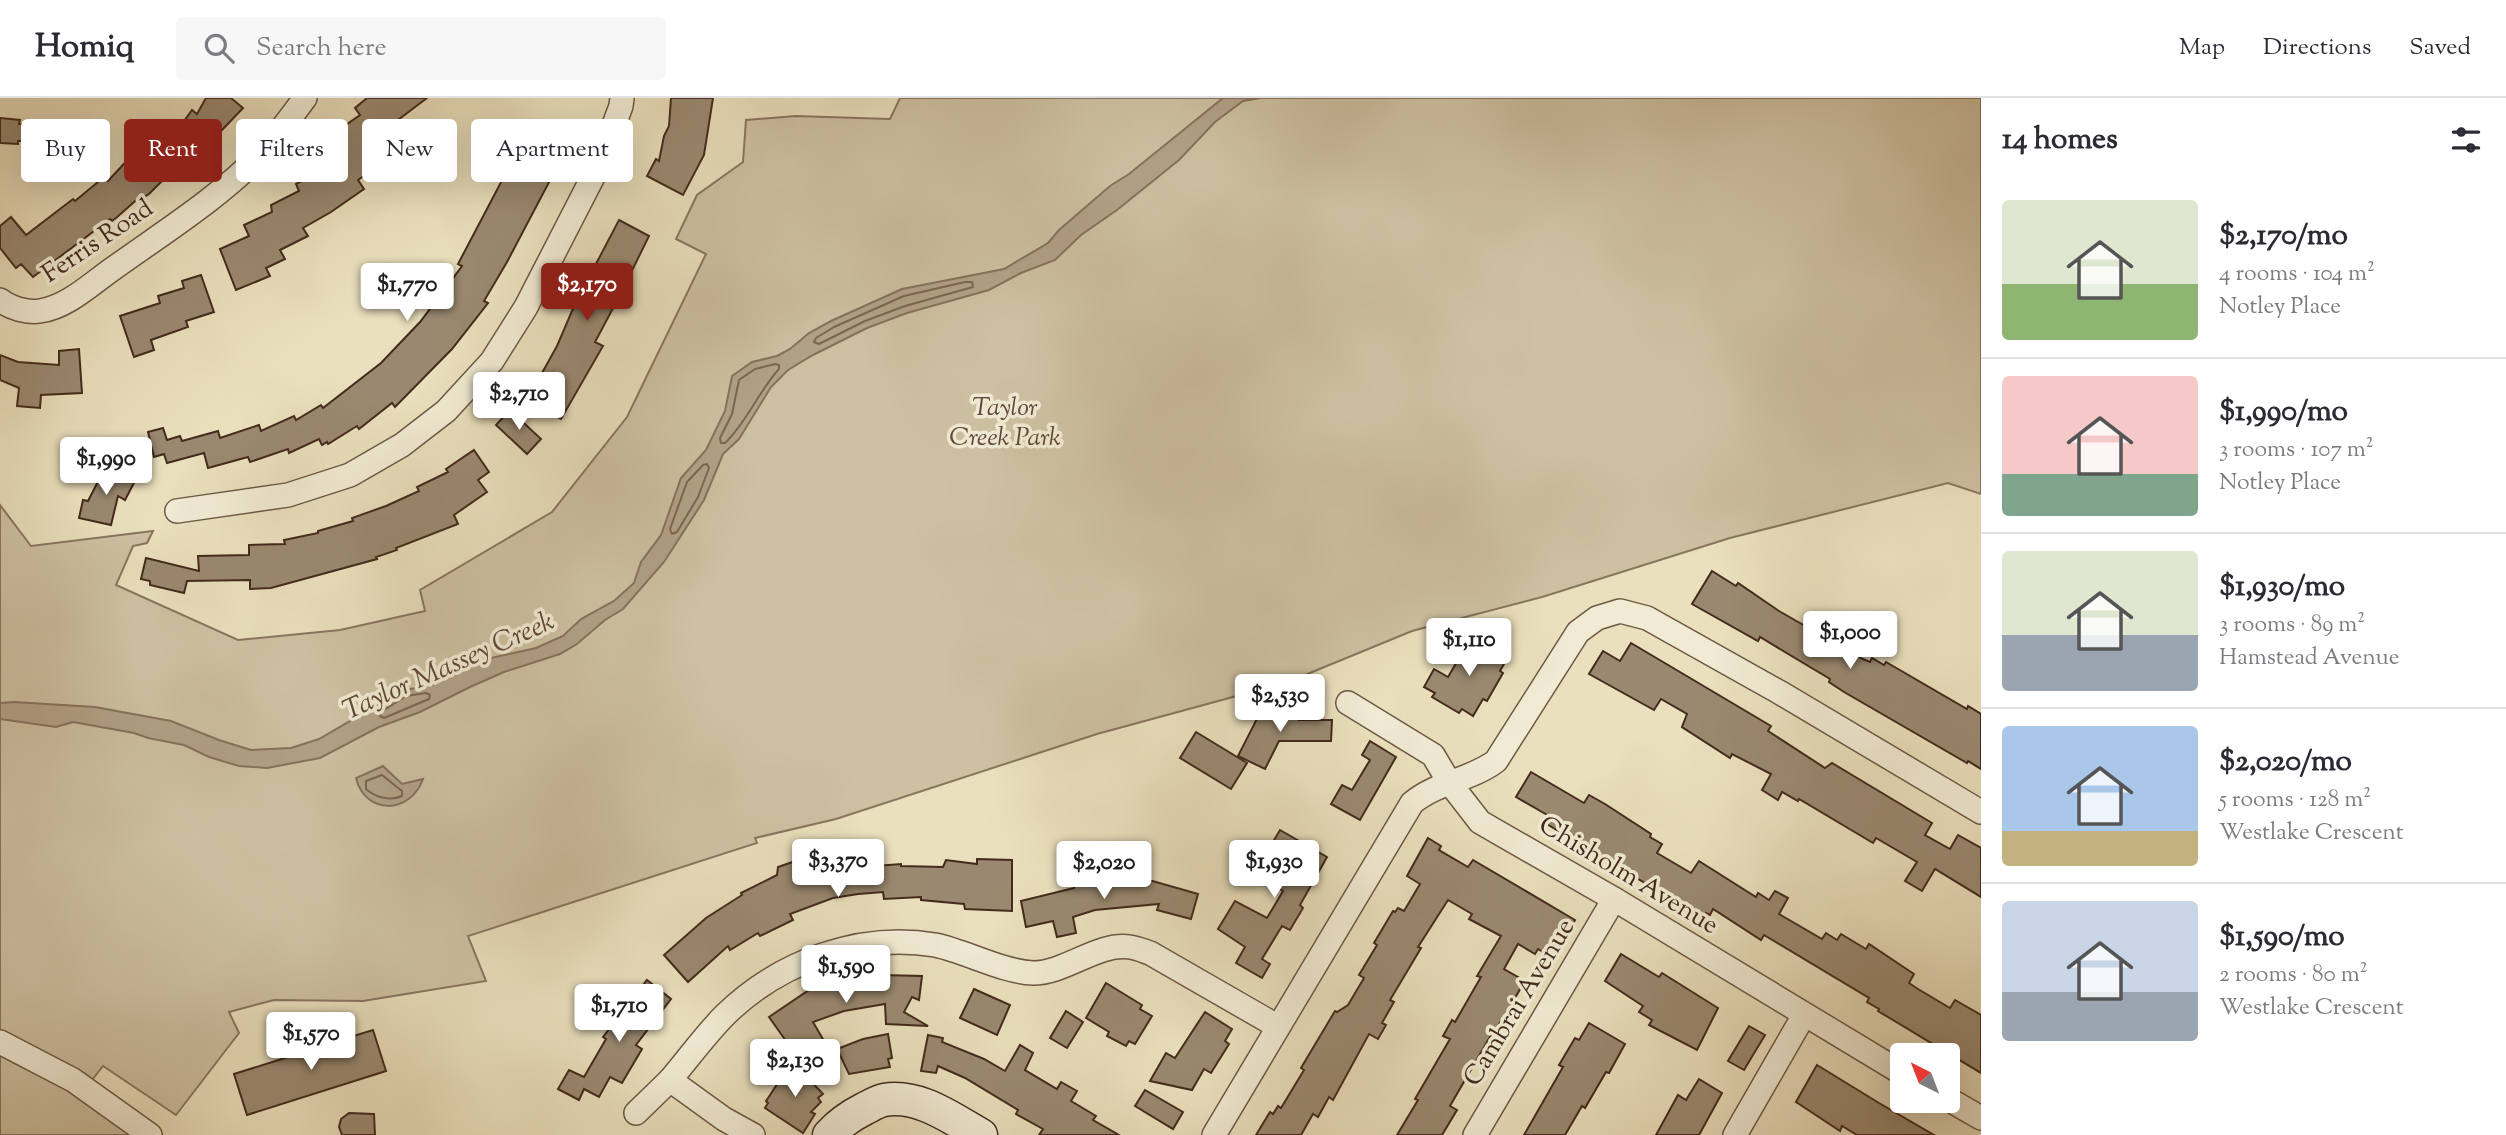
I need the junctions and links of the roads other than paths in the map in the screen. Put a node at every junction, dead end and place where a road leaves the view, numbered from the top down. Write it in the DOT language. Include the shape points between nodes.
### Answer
graph roads {
  1 [pos="305,98"];
  2 [pos="622,98"];
  3 [pos="0,300"];
  4 [pos="177,511"];
  5 [pos="1348,703"];
  6 [pos="1449,782"];
  7 [pos="1981,812"];
  8 [pos="1614,899"];
  9 [pos="1804,1015"];
  10 [pos="1277,1026"];
  11 [pos="0,1042"];
  12 [pos="1890,1066"];
  13 [pos="670,1080"];
  14 [pos="1960,1106"];
  15 [pos="636,1113"];
  16 [pos="1981,1118"];
  17 [pos="150,1135"];
  18 [pos="753,1135"];
  19 [pos="829,1135"];
  20 [pos="981,1135"];
  21 [pos="1213,1135"];
  22 [pos="1475,1135"];
  23 [pos="1735,1135"];
  1 -- 3 [label="street, Ferris Road" via="236,177 66,301 26,311"];
  2 -- 4 [label="street" via="599,164 526,307 492,361 446,411 402,445 350,475 288,495"];
  5 -- 6 [label="street, Chisholm Avenue" via="1433,755"];
  6 -- 7 [label="street" via="1496,761 1578,632 1597,618 1620,611 1647,618"];
  6 -- 8 [label="street, Chisholm Avenue" via="1480,822"];
  6 -- 10 [label="street" via="1412,803"];
  8 -- 9 [label="street, Chisholm Avenue"];
  8 -- 22 [label="street, Cambrai Avenue"];
  9 -- 12 [label="street, Chisholm Avenue"];
  9 -- 23 [label="street"];
  10 -- 13 [label="street" via="1150,953 1129,946 1032,973 935,945 881,943 806,960 758,987 725,1015"];
  10 -- 21 [label="street"];
  11 -- 17 [label="street" via="73,1080"];
  13 -- 15 [label="street"];
  13 -- 18 [label="street"];
  14 -- 16 [label="street"];
  19 -- 20 [label="street" via="840,1122 883,1100 930,1107"];
}
